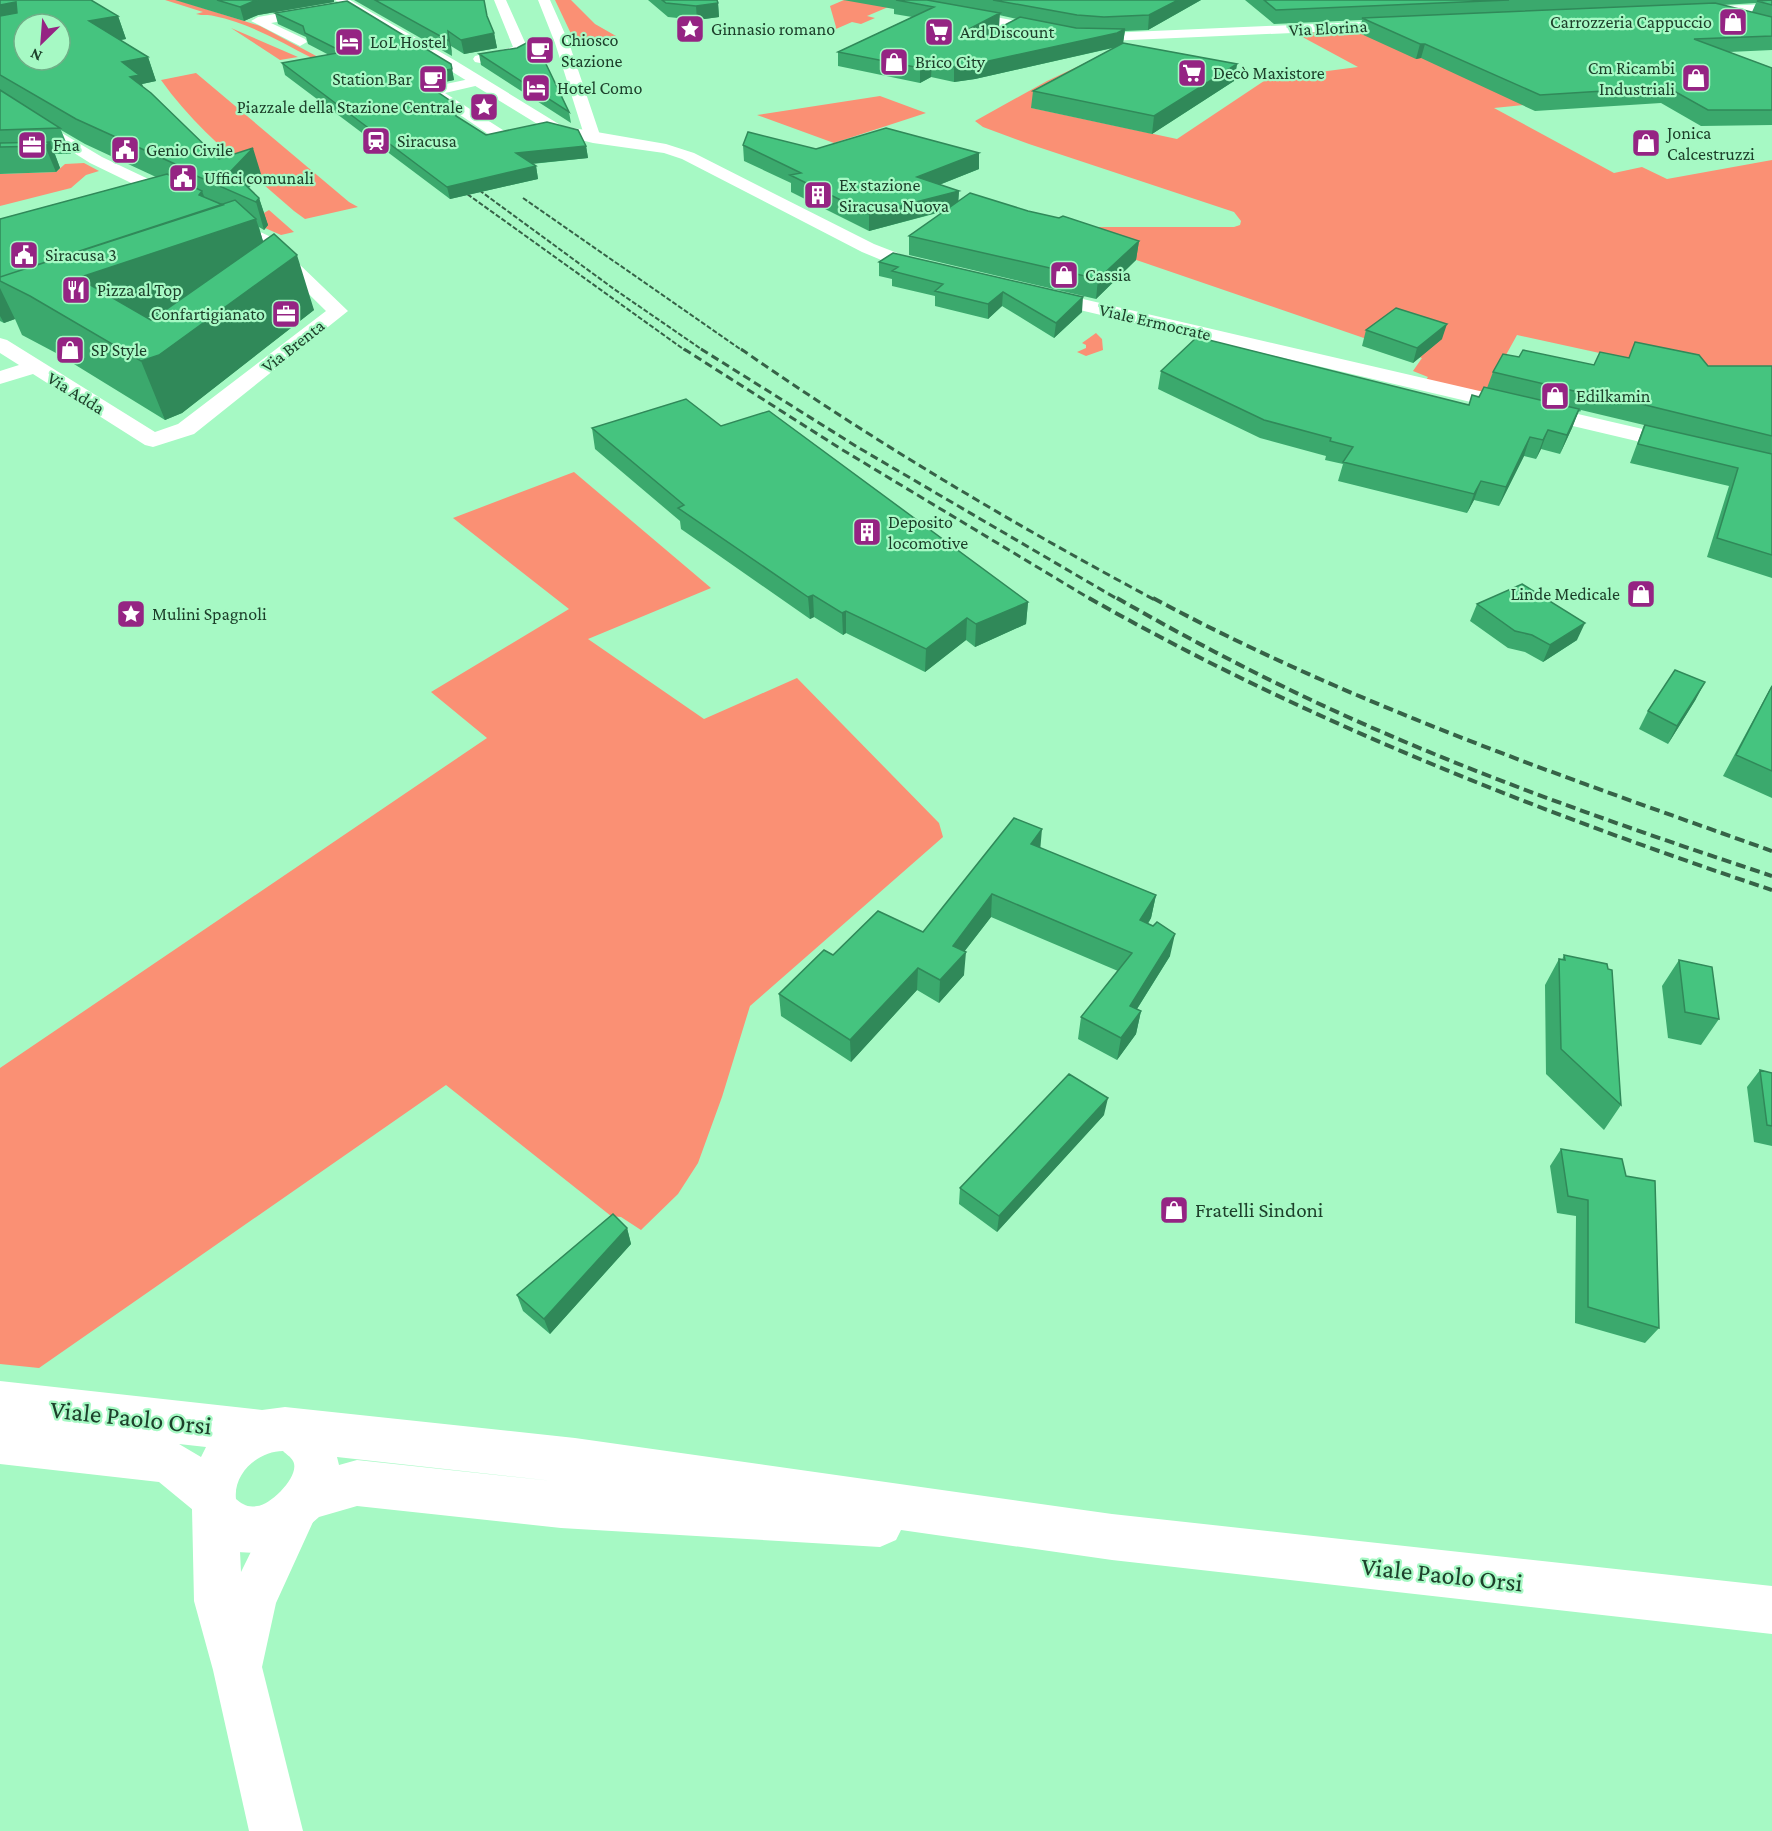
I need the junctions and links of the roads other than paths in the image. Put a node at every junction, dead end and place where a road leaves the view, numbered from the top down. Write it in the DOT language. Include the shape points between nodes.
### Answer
graph roads {
  1 [pos="500,0"];
  2 [pos="544,0"];
  3 [pos="886,0"];
  4 [pos="346,3"];
  5 [pos="277,5"];
  6 [pos="1772,8"];
  7 [pos="1708,10"];
  8 [pos="1678,11"];
  9 [pos="290,15"];
  10 [pos="1751,21"];
  11 [pos="1417,24"];
  12 [pos="1016,25"];
  13 [pos="996,35"];
  14 [pos="300,42"];
  15 [pos="452,64"];
  16 [pos="479,81"];
  17 [pos="0,100"];
  18 [pos="554,128"];
  19 [pos="591,131"];
  20 [pos="96,160"];
  21 [pos="66,161"];
  22 [pos="182,200"];
  23 [pos="159,206"];
  24 [pos="265,241"];
  25 [pos="243,249"];
  26 [pos="953,274"];
  27 [pos="1019,290"];
  28 [pos="4,336"];
  29 [pos="34,367"];
  30 [pos="0,378"];
  31 [pos="153,440"];
  32 [pos="1772,466"];
  33 [pos="0,1402"];
  34 [pos="279,1432"];
  35 [pos="0,1442"];
  36 [pos="214,1502"];
  37 [pos="301,1504"];
  38 [pos="1112,1537"];
  39 [pos="1772,1610"];
  40 [pos="238,1670"];
  41 [pos="276,1831"];
  1 -- 15 [label="main road" via="521,49"];
  2 -- 19 [label="main road"];
  3 -- 12 [label="main road, Via Elorina"];
  4 -- 9 [label="main road"];
  4 -- 15 [label="main road"];
  5 -- 9 [label="main road"];
  6 -- 7 [label="main road"];
  7 -- 8 [label="main road"];
  7 -- 10 [label="main road"];
  9 -- 14 [label="main road" via="258,21"];
  11 -- 12 [label="main road, Via Elorina" via="1103,38"];
  12 -- 13 [label="main road"];
  15 -- 16 [label="main road"];
  16 -- 18 [label="main road"];
  16 -- 18 [label="main road" via="432,91 503,137"];
  17 -- 20 [label="main road, Via Brenta"];
  18 -- 19 [label="main road"];
  19 -- 26 [label="main road" via="688,156 868,248"];
  20 -- 21 [label="main road"];
  20 -- 22 [label="main road, Via Brenta"];
  22 -- 23 [label="main road"];
  22 -- 24 [label="main road, Via Brenta"];
  24 -- 25 [label="main road"];
  24 -- 31 [label="main road, Via Brenta" via="338,311 186,429"];
  27 -- 32 [label="main road, Viale Ermocrate"];
  28 -- 29 [label="main road, Via Adda"];
  29 -- 30 [label="main road"];
  29 -- 31 [label="main road, Via Adda"];
  33 -- 34 [label="main road, Viale Paolo Orsi"];
  34 -- 36 [label="main road" via="242,1443 225,1459 214,1482"];
  34 -- 37 [label="main road" via="311,1443 315,1454 315,1479"];
  34 -- 38 [label="main road, Viale Paolo Orsi" via="574,1461"];
  35 -- 36 [label="main road, Viale Paolo Orsi" via="163,1460 179,1468"];
  36 -- 37 [label="main road" via="232,1527 252,1530 274,1525"];
  36 -- 40 [label="main road" via="218,1601"];
  37 -- 38 [label="main road" via="357,1483 561,1505"];
  37 -- 40 [label="main road" via="271,1557 252,1605 242,1634"];
  38 -- 39 [label="main road, Viale Paolo Orsi"];
  40 -- 41 [label="main road"];
}
